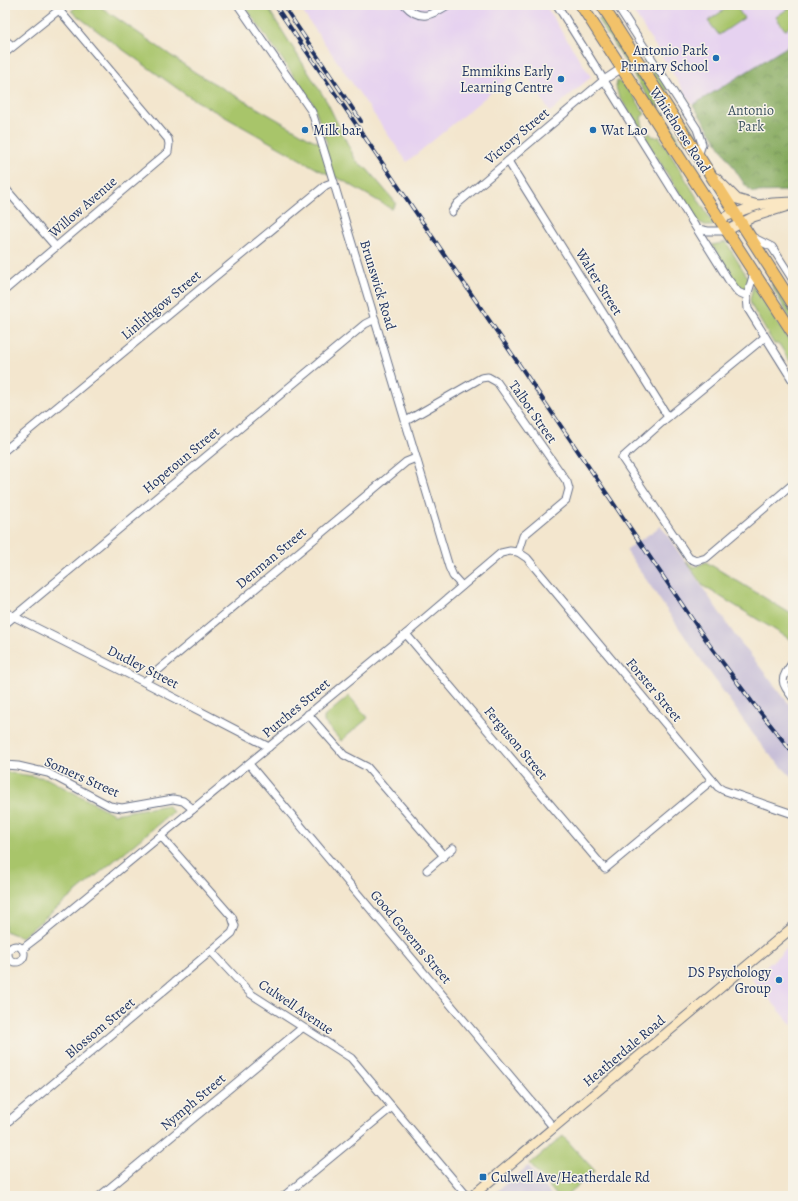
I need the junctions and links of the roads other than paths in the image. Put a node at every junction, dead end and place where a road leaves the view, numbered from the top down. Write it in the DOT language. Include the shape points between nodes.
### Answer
graph roads {
  1 [pos="238,5"];
  2 [pos="405,5"];
  3 [pos="448,5"];
  4 [pos="557,5"];
  5 [pos="582,5"];
  6 [pos="602,5"];
  7 [pos="617,5"];
  8 [pos="62,7"];
  9 [pos="5,40"];
  10 [pos="13,46"];
  11 [pos="5,53"];
  12 [pos="622,68"];
  13 [pos="604,80"];
  14 [pos="698,156"];
  15 [pos="508,161"];
  16 [pos="709,172"];
  17 [pos="334,182"];
  18 [pos="5,188"];
  19 [pos="793,204"];
  20 [pos="758,205"];
  21 [pos="452,212"];
  22 [pos="735,213"];
  23 [pos="719,219"];
  24 [pos="742,223"];
  25 [pos="698,229"];
  26 [pos="726,231"];
  27 [pos="750,236"];
  28 [pos="56,247"];
  29 [pos="754,273"];
  30 [pos="793,280"];
  31 [pos="5,290"];
  32 [pos="747,296"];
  33 [pos="793,304"];
  34 [pos="375,319"];
  35 [pos="793,334"];
  36 [pos="765,337"];
  37 [pos="793,381"];
  38 [pos="668,417"];
  39 [pos="406,421"];
  40 [pos="5,450"];
  41 [pos="416,458"];
  42 [pos="793,484"];
  43 [pos="518,552"];
  44 [pos="462,586"];
  45 [pos="5,612"];
  46 [pos="14,617"];
  47 [pos="5,624"];
  48 [pos="406,634"];
  49 [pos="793,662"];
  50 [pos="144,682"];
  51 [pos="793,698"];
  52 [pos="308,714"];
  53 [pos="269,747"];
  54 [pos="249,764"];
  55 [pos="5,765"];
  56 [pos="712,780"];
  57 [pos="193,809"];
  58 [pos="793,814"];
  59 [pos="161,836"];
  60 [pos="453,848"];
  61 [pos="444,856"];
  62 [pos="427,870"];
  63 [pos="793,927"];
  64 [pos="8,945"];
  65 [pos="22,949"];
  66 [pos="211,951"];
  67 [pos="8,962"];
  68 [pos="302,1028"];
  69 [pos="392,1107"];
  70 [pos="5,1124"];
  71 [pos="554,1128"];
  72 [pos="100,1196"];
  73 [pos="284,1196"];
  74 [pos="467,1196"];
  75 [pos="472,1196"];
  1 -- 17 [label="street, Brunswick Road" via="312,112"];
  2 -- 3 [label="street" via="411,11 427,16"];
  4 -- 13 [label="street"];
  5 -- 12 [label="highway, Whitehorse Road"];
  6 -- 14 [label="highway, Whitehorse Road"];
  7 -- 14 [label="street, Whitehorse Road" via="697,129 702,144"];
  8 -- 10 [label="street"];
  8 -- 28 [label="street, Willow Avenue" via="168,138 169,144 168,152"];
  9 -- 10 [label="street"];
  10 -- 11 [label="street"];
  12 -- 13 [label="street, Victory Street"];
  12 -- 23 [label="highway, Whitehorse Road"];
  13 -- 15 [label="street, Victory Street"];
  13 -- 25 [label="street"];
  14 -- 16 [label="highway, Whitehorse Road"];
  15 -- 21 [label="street, Victory Street" via="457,204"];
  15 -- 38 [label="street, Walter Street"];
  16 -- 20 [label="main road" via="737,199"];
  16 -- 22 [label="highway, Whitehorse Road"];
  17 -- 34 [label="street, Brunswick Road"];
  17 -- 40 [label="street, Linlithgow Street" via="326,185"];
  18 -- 28 [label="street"];
  19 -- 20 [label="main road"];
  19 -- 24 [label="main road"];
  20 -- 22 [label="main road"];
  22 -- 23 [label="main road"];
  22 -- 24 [label="highway, Whitehorse Road"];
  23 -- 26 [label="highway, Whitehorse Road"];
  24 -- 26 [label="main road"];
  24 -- 27 [label="highway, Whitehorse Road"];
  25 -- 26 [label="street"];
  25 -- 32 [label="street" via="738,292"];
  26 -- 29 [label="highway, Whitehorse Road"];
  27 -- 30 [label="street" via="772,247"];
  27 -- 33 [label="highway, Whitehorse Road"];
  28 -- 31 [label="street, Willow Avenue"];
  29 -- 32 [label="street"];
  29 -- 35 [label="highway, Whitehorse Road"];
  32 -- 36 [label="street" via="748,309"];
  34 -- 39 [label="street, Brunswick Road"];
  34 -- 46 [label="street, Hopetoun Street" via="364,324"];
  36 -- 37 [label="street"];
  36 -- 38 [label="street"];
  38 -- 42 [label="street" via="622,458 689,558 696,561 706,558"];
  39 -- 41 [label="street, Brunswick Road"];
  39 -- 43 [label="street, Talbot Street" via="481,378 488,377 497,382 567,482 569,489 566,500 523,536"];
  41 -- 44 [label="street, Brunswick Road" via="449,567"];
  41 -- 50 [label="street, Denman Street" via="406,462"];
  43 -- 44 [label="street, Purches Street" via="501,553"];
  43 -- 56 [label="street, Forster Street" via="527,558"];
  44 -- 48 [label="street, Purches Street"];
  45 -- 46 [label="street, Dudley Street"];
  46 -- 47 [label="street, Hopetoun Street"];
  46 -- 50 [label="street, Dudley Street"];
  48 -- 52 [label="street, Purches Street"];
  48 -- 56 [label="street, Ferguson Street" via="605,869"];
  49 -- 51 [label="street" via="783,678 783,684"];
  50 -- 53 [label="street, Dudley Street"];
  52 -- 53 [label="street, Purches Street"];
  52 -- 61 [label="street" via="344,755 367,766"];
  53 -- 54 [label="street, Purches Street"];
  54 -- 57 [label="street, Purches Street"];
  54 -- 71 [label="street, Good Governs Street"];
  55 -- 57 [label="street, Somers Street" via="48,773 110,806 122,808 173,799 183,801"];
  56 -- 58 [label="street, Forster Street" via="723,790"];
  57 -- 59 [label="street, Purches Street"];
  59 -- 65 [label="street, Purches Street"];
  59 -- 66 [label="street" via="232,917 235,926 232,933"];
  60 -- 61 [label="street"];
  61 -- 62 [label="street"];
  63 -- 71 [label="main road, Heatherdale Road"];
  64 -- 65 [label="street, Purches Street"];
  64 -- 67 [label="street, Purches Street"];
  65 -- 67 [label="street, Purches Street" via="24,954 20,961"];
  66 -- 68 [label="street, Culwell Avenue" via="251,994"];
  66 -- 70 [label="street, Blossom Street"];
  68 -- 69 [label="street, Culwell Avenue" via="351,1058"];
  68 -- 72 [label="street, Nymph Street"];
  69 -- 73 [label="street"];
  69 -- 74 [label="street, Culwell Avenue"];
  71 -- 75 [label="main road, Heatherdale Road"];
}
